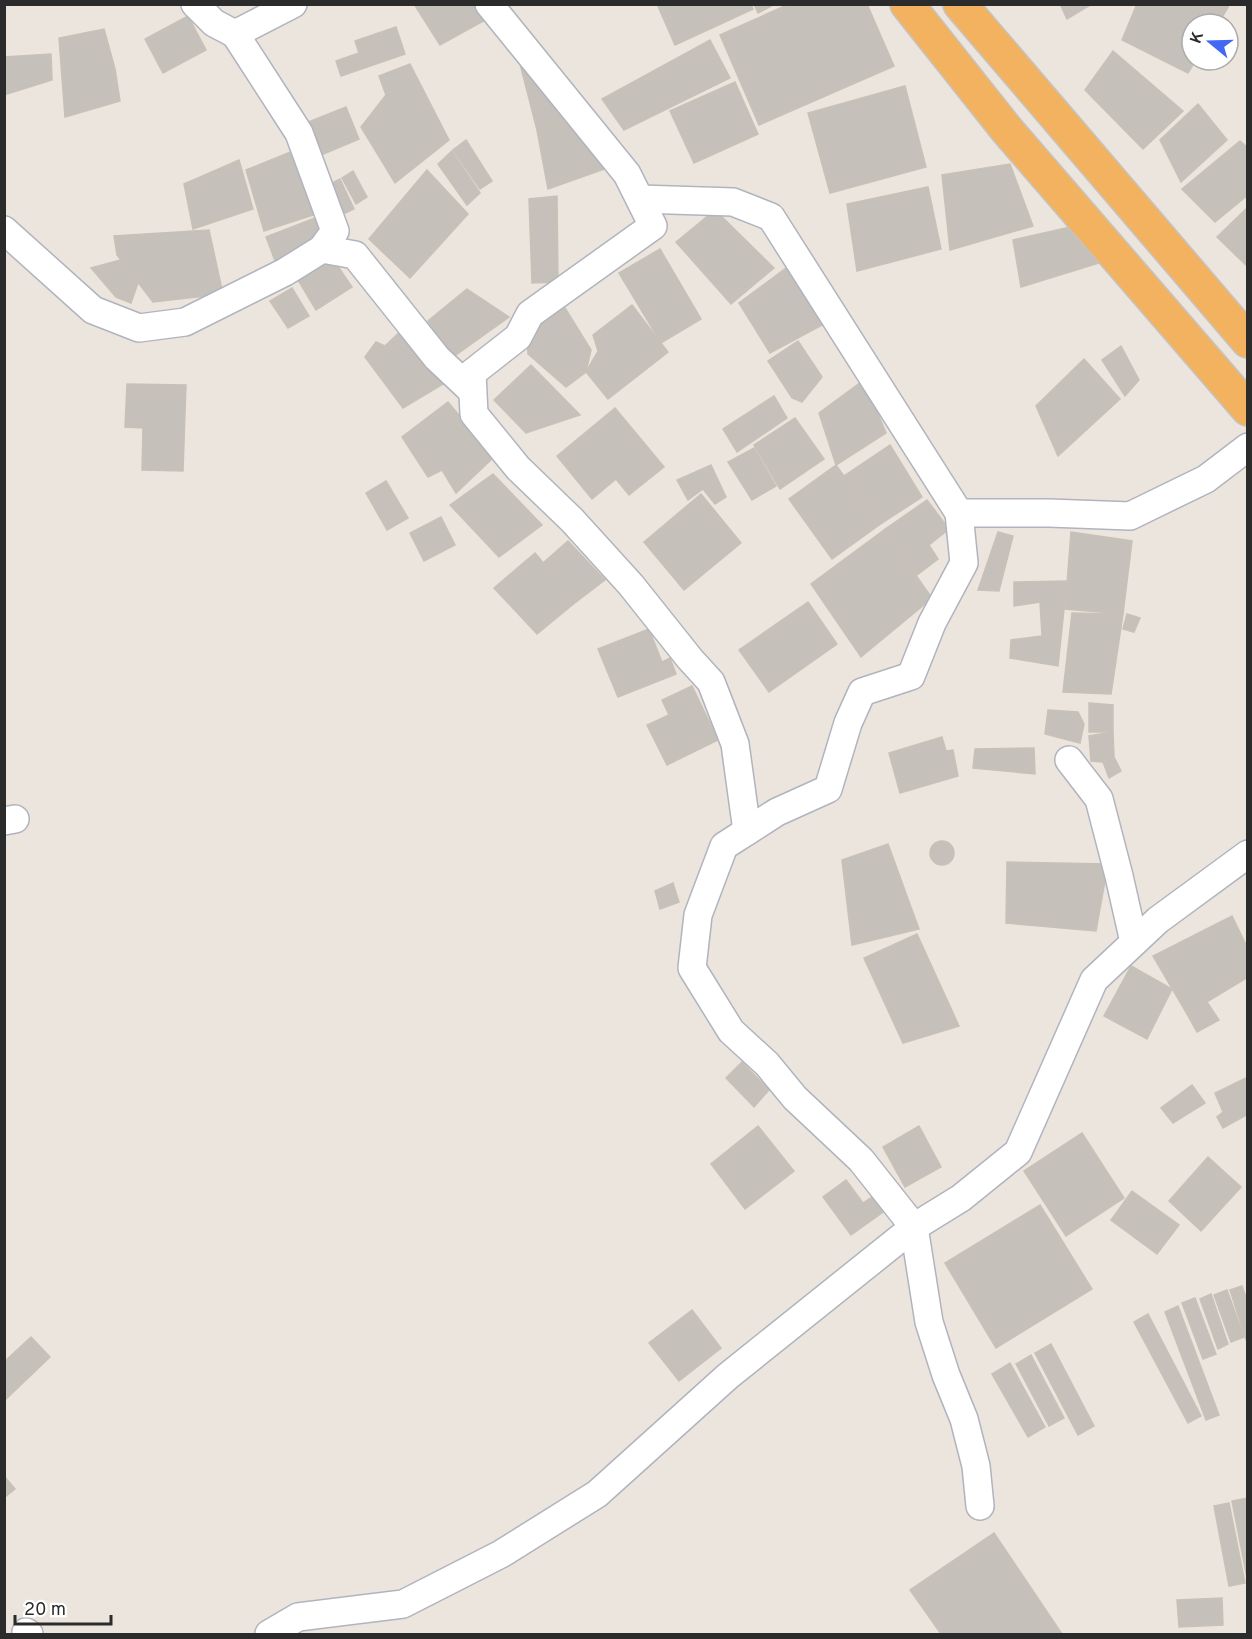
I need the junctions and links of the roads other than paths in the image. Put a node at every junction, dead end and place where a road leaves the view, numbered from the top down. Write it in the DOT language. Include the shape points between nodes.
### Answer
graph roads {
  1 [pos="195,4"];
  2 [pos="293,4"];
  3 [pos="489,4"];
  4 [pos="907,4"];
  5 [pos="960,4"];
  6 [pos="235,33"];
  7 [pos="640,199"];
  8 [pos="4,230"];
  9 [pos="322,249"];
  10 [pos="1248,341"];
  11 [pos="471,390"];
  12 [pos="1248,409"];
  13 [pos="1248,447"];
  14 [pos="958,513"];
  15 [pos="1068,760"];
  16 [pos="747,831"];
  17 [pos="1248,854"];
  18 [pos="1134,942"];
  19 [pos="914,1227"];
  20 [pos="980,1506"];
  21 [pos="269,1635"];
  1 -- 6 [label="street" via="214,23"];
  2 -- 6 [label="street"];
  3 -- 7 [label="street" via="627,174"];
  4 -- 12 [label="highway" via="1007,130"];
  5 -- 10 [label="highway"];
  6 -- 9 [label="street" via="298,133 335,231"];
  7 -- 11 [label="street" via="653,226 530,314 518,337 472,373"];
  7 -- 14 [label="street" via="733,202 771,217"];
  8 -- 9 [label="street" via="93,310 139,328 185,322"];
  9 -- 11 [label="street" via="355,255 437,358"];
  11 -- 16 [label="street" via="474,414 518,468 631,585 711,682 735,744"];
  13 -- 14 [label="street" via="1206,479 1130,516"];
  14 -- 16 [label="street" via="964,563 932,623 911,676 862,692 828,789"];
  15 -- 18 [label="street" via="1099,799"];
  16 -- 19 [label="street" via="724,846 698,915 692,968 731,1031 861,1160"];
  17 -- 18 [label="street"];
  18 -- 19 [label="street" via="1094,980 1018,1152 961,1198"];
  19 -- 20 [label="street" via="929,1322 964,1419 976,1466"];
  19 -- 21 [label="street" via="728,1376 597,1494 501,1554 403,1604 298,1617"];
}
